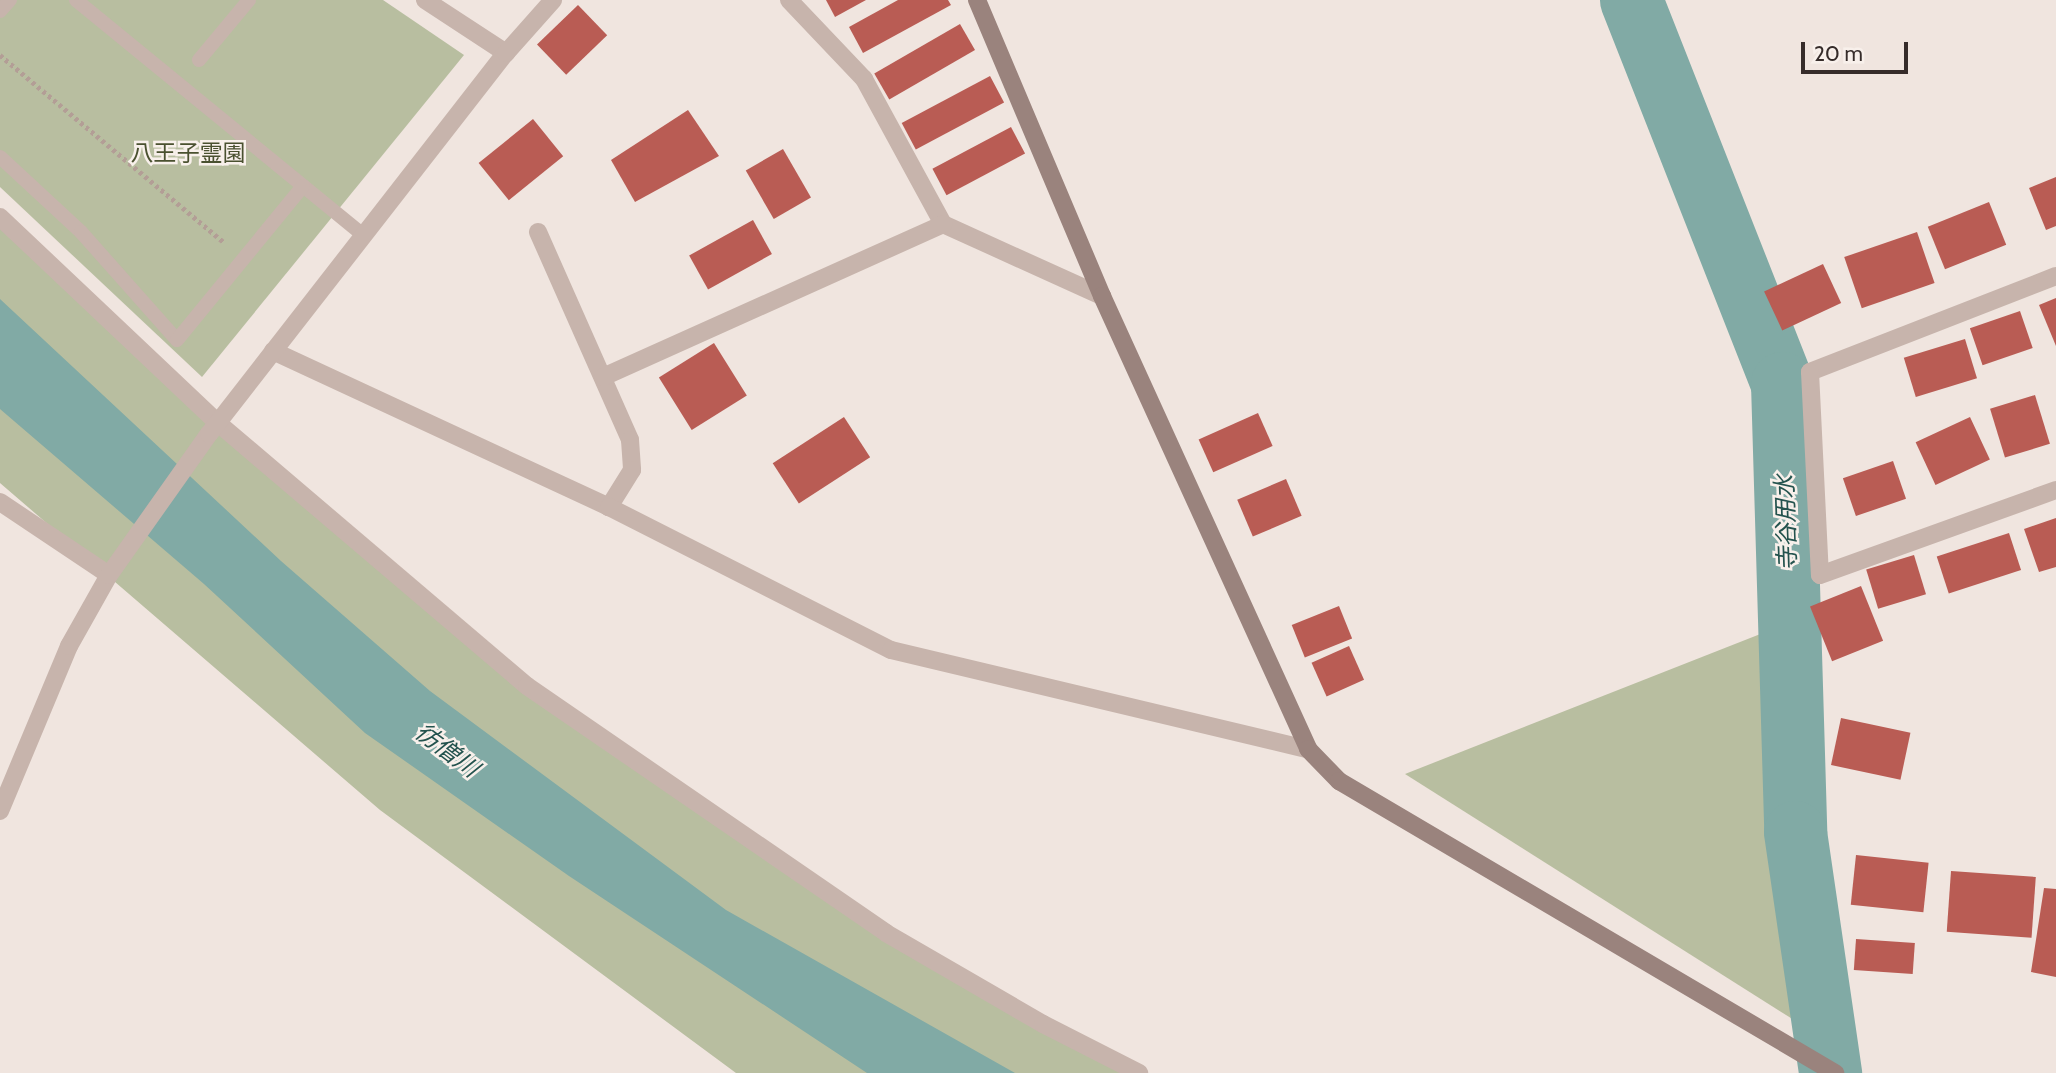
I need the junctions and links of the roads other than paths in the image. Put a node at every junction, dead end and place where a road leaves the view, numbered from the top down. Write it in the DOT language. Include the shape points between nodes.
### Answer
graph roads {
  1 [pos="10,0"];
  2 [pos="76,0"];
  3 [pos="249,0"];
  4 [pos="425,0"];
  5 [pos="553,0"];
  6 [pos="789,0"];
  7 [pos="977,0"];
  8 [pos="0,11"];
  9 [pos="506,53"];
  10 [pos="199,60"];
  11 [pos="0,157"];
  12 [pos="303,186"];
  13 [pos="0,217"];
  14 [pos="943,223"];
  15 [pos="538,232"];
  16 [pos="363,235"];
  17 [pos="2056,275"];
  18 [pos="1102,296"];
  19 [pos="273,351"];
  20 [pos="603,377"];
  21 [pos="213,429"];
  22 [pos="2056,490"];
  23 [pos="0,502"];
  24 [pos="609,507"];
  25 [pos="109,575"];
  26 [pos="1308,749"];
  27 [pos="0,811"];
  28 [pos="1139,1073"];
  29 [pos="1835,1073"];
  1 -- 8 [label="lane"];
  2 -- 12 [label="lane"];
  3 -- 10 [label="lane"];
  4 -- 9 [label="street"];
  5 -- 9 [label="street"];
  6 -- 14 [label="street" via="864,79"];
  7 -- 18 [label="street"];
  9 -- 16 [label="street"];
  11 -- 12 [label="lane" via="81,232 177,340"];
  12 -- 16 [label="lane"];
  13 -- 21 [label="street"];
  14 -- 18 [label="street"];
  14 -- 20 [label="street"];
  15 -- 20 [label="street"];
  16 -- 19 [label="street"];
  17 -- 22 [label="street" via="1810,372 1820,575"];
  18 -- 26 [label="street"];
  19 -- 21 [label="street"];
  19 -- 24 [label="street"];
  20 -- 24 [label="street" via="630,440 632,470"];
  21 -- 25 [label="street"];
  21 -- 28 [label="street" via="527,686 886,933 1043,1024"];
  23 -- 25 [label="street"];
  24 -- 26 [label="street" via="891,650"];
  25 -- 27 [label="street" via="69,646"];
  26 -- 29 [label="street" via="1339,781"];
}
